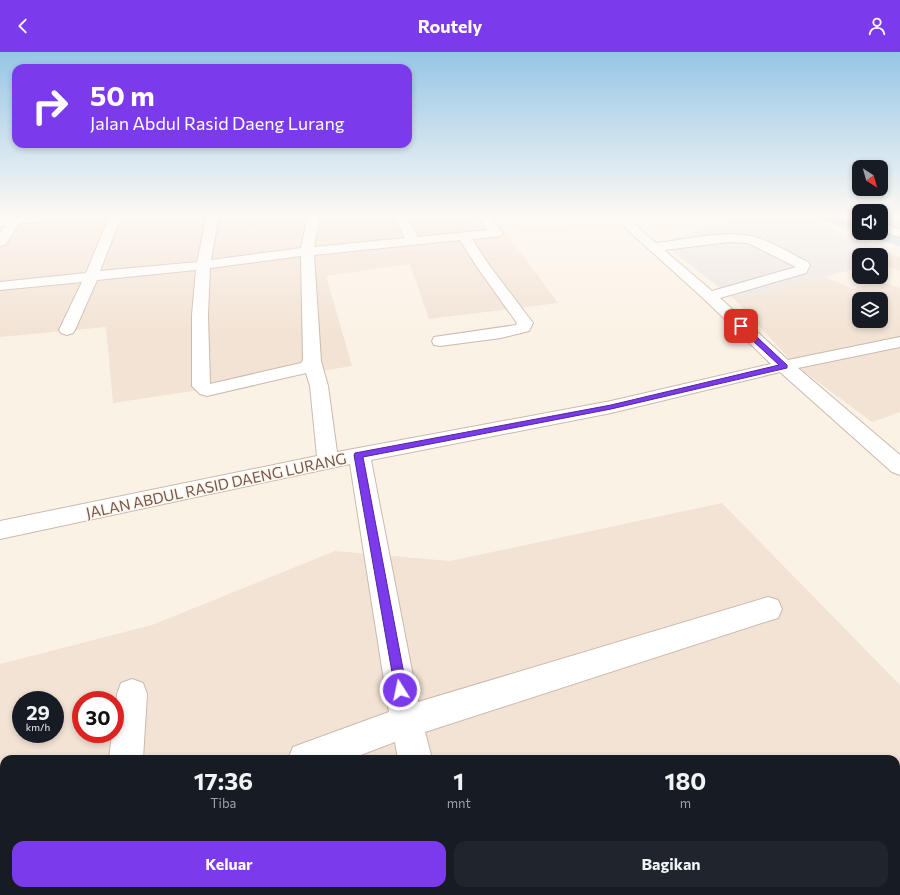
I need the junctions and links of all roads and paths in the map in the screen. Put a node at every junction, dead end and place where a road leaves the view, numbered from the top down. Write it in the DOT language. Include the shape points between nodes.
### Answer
graph roads {
  1 [pos="100,254"];
  2 [pos="205,254"];
  3 [pos="288,254"];
  4 [pos="307,254"];
  5 [pos="476,254"];
  6 [pos="663,254"];
  7 [pos="782,254"];
  8 [pos="203,265"];
  9 [pos="91,277"];
  10 [pos="0,286"];
  11 [pos="709,296"];
  12 [pos="67,330"];
  13 [pos="440,341"];
  14 [pos="900,342"];
  15 [pos="312,361"];
  16 [pos="784,366"];
  17 [pos="359,455"];
  18 [pos="328,462"];
  19 [pos="900,467"];
  20 [pos="0,530"];
  21 [pos="768,609"];
  22 [pos="132,694"];
  23 [pos="406,722"];
  24 [pos="126,755"];
  25 [pos="316,755"];
  26 [pos="414,755"];
  1 -- 9 [label="street"];
  2 -- 8 [label="street"];
  3 -- 8 [label="street"];
  4 -- 15 [label="street"];
  5 -- 13 [label="street" via="525,323 523,328"];
  6 -- 11 [label="street"];
  7 -- 11 [label="street" via="803,264 800,270"];
  8 -- 9 [label="street"];
  8 -- 15 [label="street" via="200,315 203,388 207,390 307,367"];
  9 -- 10 [label="street"];
  9 -- 12 [label="street"];
  11 -- 16 [label="street"];
  14 -- 16 [label="street, JALAN ABDUL RASID DAENG LURANG"];
  15 -- 18 [label="street" via="319,386"];
  16 -- 17 [label="street, JALAN ABDUL RASID DAENG LURANG" via="611,407"];
  16 -- 19 [label="street"];
  17 -- 18 [label="street, JALAN ABDUL RASID DAENG LURANG"];
  17 -- 23 [label="street"];
  18 -- 20 [label="street, JALAN ABDUL RASID DAENG LURANG"];
  21 -- 23 [label="street"];
  22 -- 24 [label="street"];
  23 -- 25 [label="street"];
  23 -- 26 [label="street"];
}
